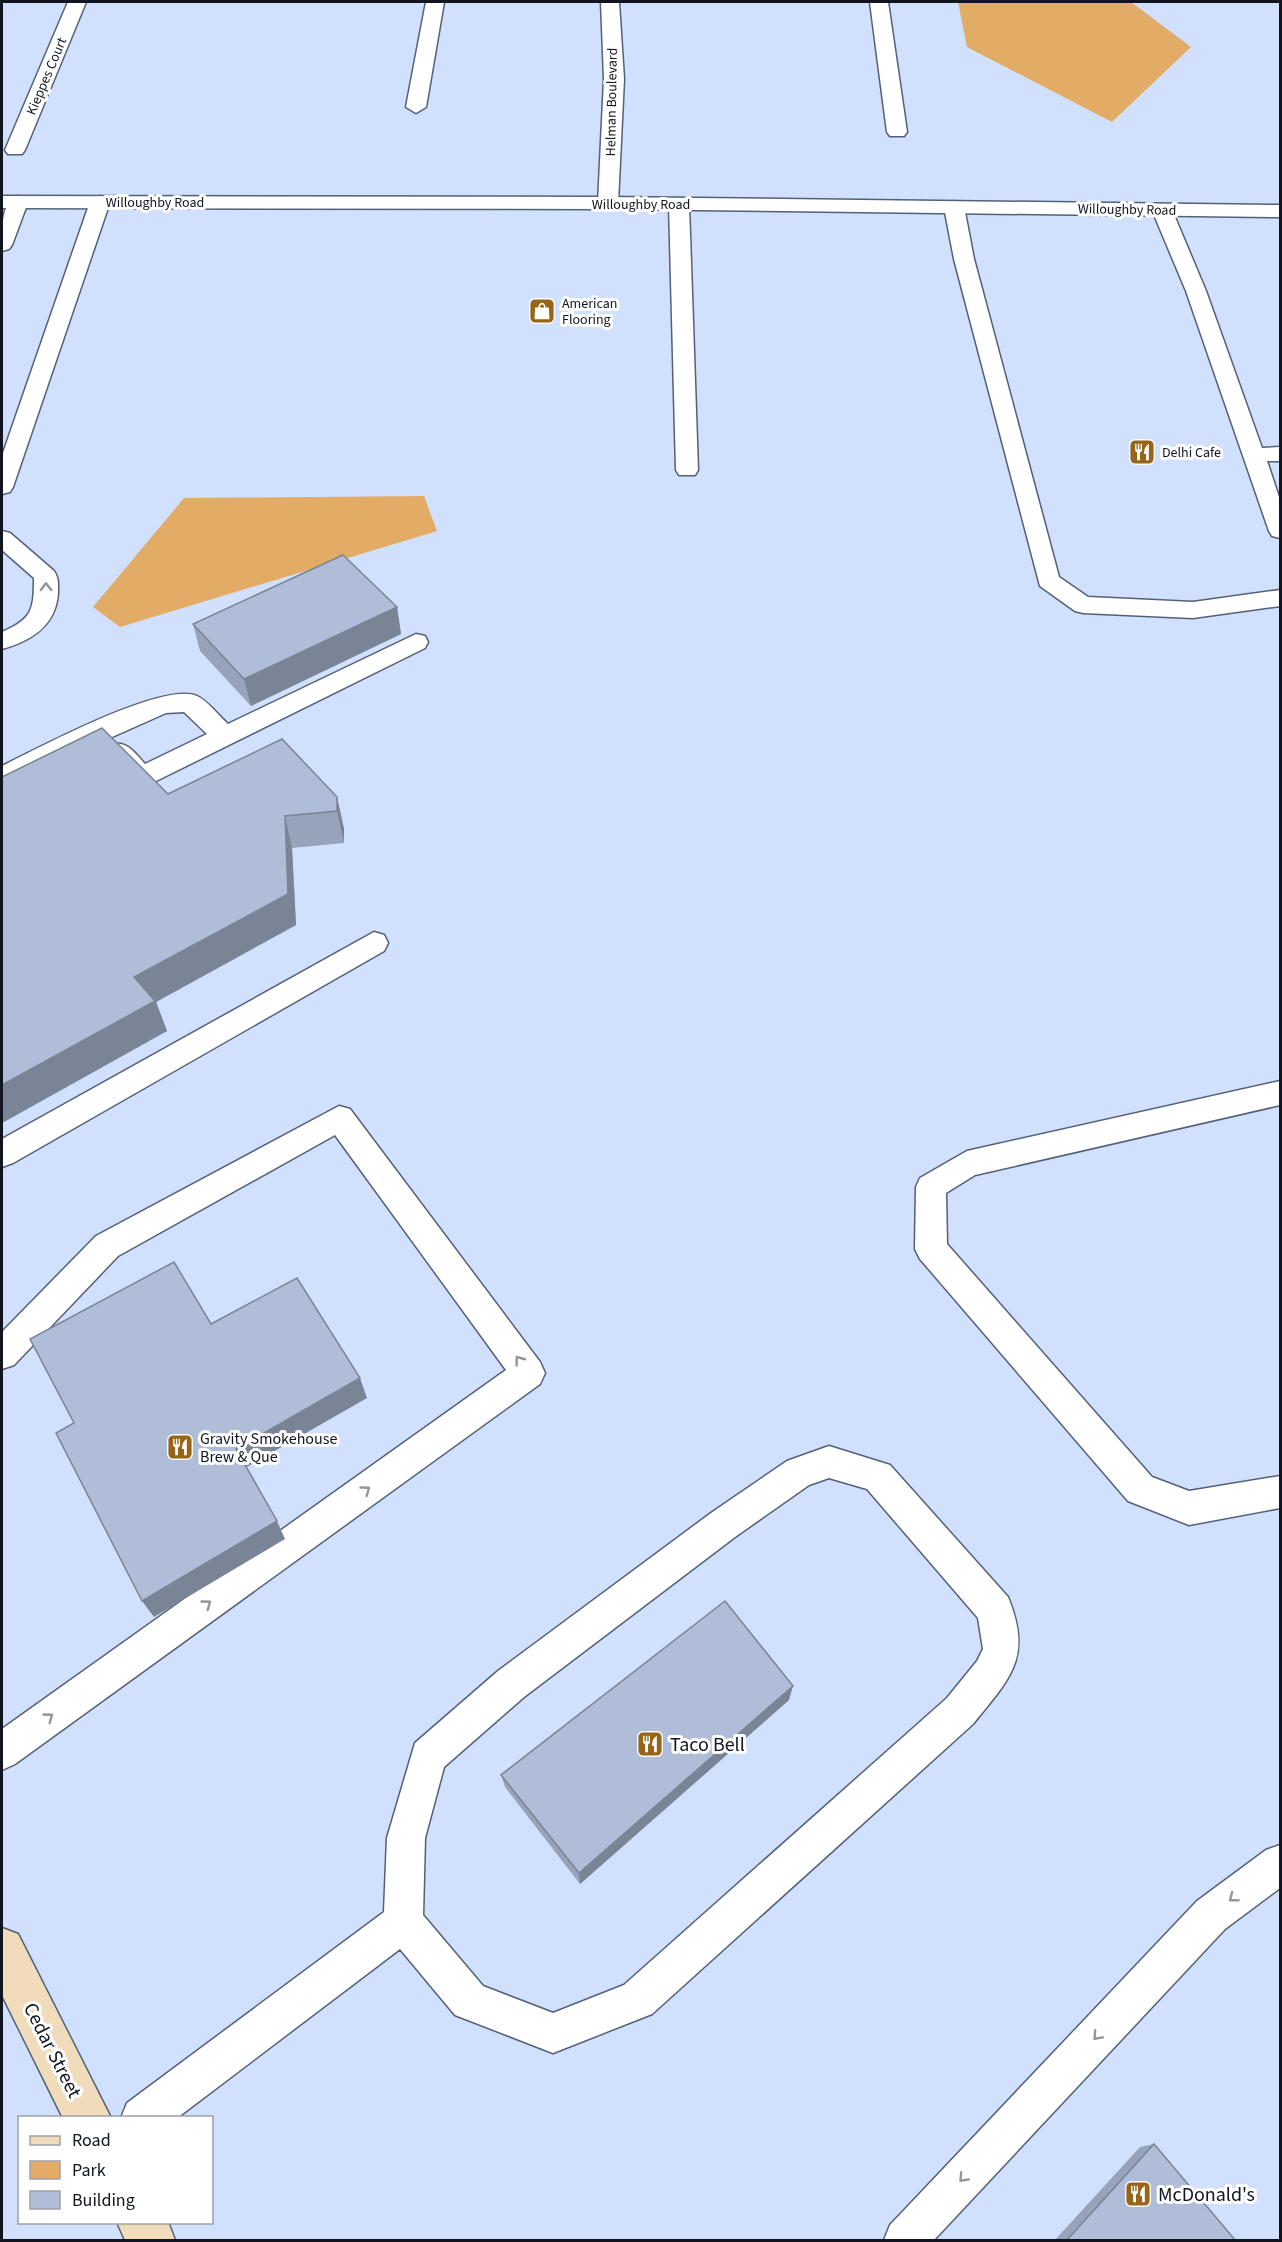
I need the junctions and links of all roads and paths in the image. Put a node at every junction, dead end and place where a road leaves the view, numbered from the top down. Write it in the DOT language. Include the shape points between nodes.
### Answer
graph roads {
  1 [pos="77,2"];
  2 [pos="435,2"];
  3 [pos="610,2"];
  4 [pos="879,2"];
  5 [pos="416,107"];
  6 [pos="897,132"];
  7 [pos="15,150"];
  8 [pos="10,202"];
  9 [pos="99,202"];
  10 [pos="608,203"];
  11 [pos="679,204"];
  12 [pos="954,207"];
  13 [pos="1162,210"];
  14 [pos="1281,211"];
  15 [pos="2,245"];
  16 [pos="1281,454"];
  17 [pos="1253,455"];
  18 [pos="687,470"];
  19 [pos="2,487"];
  20 [pos="1280,528"];
  21 [pos="2,538"];
  22 [pos="1281,598"];
  23 [pos="2,641"];
  24 [pos="416,642"];
  25 [pos="100,730"];
  26 [pos="225,736"];
  27 [pos="2,777"];
  28 [pos="374,943"];
  29 [pos="1281,1093"];
  30 [pos="2,1154"];
  31 [pos="2,1354"];
  32 [pos="1281,1492"];
  33 [pos="2,1751"];
  34 [pos="1281,1864"];
  35 [pos="403,1922"];
  36 [pos="2,1950"];
  37 [pos="87,2116"];
  38 [pos="145,2116"];
  39 [pos="142,2224"];
  40 [pos="151,2241"];
  41 [pos="905,2241"];
  1 -- 7 [label="street, Kieppes Court"];
  2 -- 5 [label="street"];
  3 -- 10 [label="street, Helman Boulevard" via="614,79"];
  4 -- 6 [label="street"];
  8 -- 9 [label="street, Willoughby Road"];
  8 -- 15 [label="lane"];
  9 -- 10 [label="street, Willoughby Road"];
  9 -- 19 [label="lane"];
  10 -- 11 [label="street, Willoughby Road"];
  11 -- 12 [label="street, Willoughby Road"];
  11 -- 18 [label="lane"];
  12 -- 13 [label="street, Willoughby Road"];
  12 -- 22 [label="lane" via="964,259 1048,580 1083,606 1193,610"];
  13 -- 14 [label="street, Willoughby Road"];
  13 -- 17 [label="lane" via="1196,291"];
  16 -- 17 [label="lane"];
  17 -- 20 [label="lane"];
  23 -- 21 [label="lane, one-way" via="33,628 46,608 46,576"];
  24 -- 26 [label="lane"];
  25 -- 26 [label="lane" via="163,704 190,703"];
  25 -- 26 [label="lane" via="129,764 139,773 147,774"];
  25 -- 27 [label="lane"];
  28 -- 30 [label="lane"];
  29 -- 32 [label="lane" via="967,1164 931,1187 931,1249 1140,1489 1189,1508"];
  33 -- 31 [label="lane, one-way" via="528,1373 339,1118 107,1246"];
  34 -- 41 [label="lane, one-way" via="1211,1915"];
  35 -- 35 [label="lane" via="469,2001 553,2033 638,2000 960,1711 990,1674 1002,1651 995,1610 878,1476 829,1462 799,1472 511,1684 428,1756 406,1838"];
  35 -- 38 [label="lane"];
  36 -- 37 [label="main road, Cedar Street"];
  39 -- 40 [label="main road"];
}
